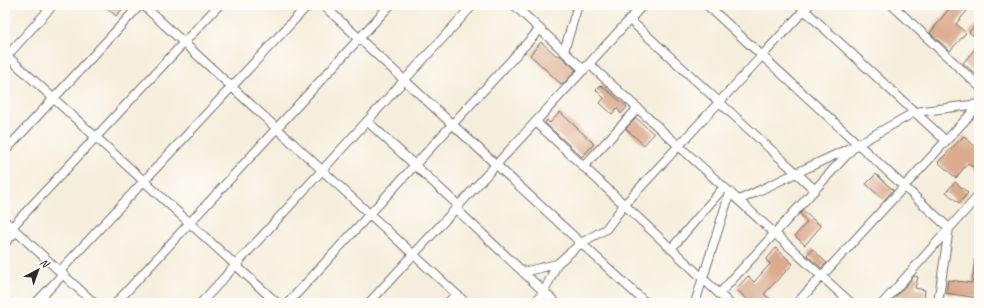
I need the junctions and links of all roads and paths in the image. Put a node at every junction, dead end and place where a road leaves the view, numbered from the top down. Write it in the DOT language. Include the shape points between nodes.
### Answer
graph roads {
  1 [pos="53,5"];
  2 [pos="141,5"];
  3 [pos="219,5"];
  4 [pos="308,5"];
  5 [pos="323,5"];
  6 [pos="390,5"];
  7 [pos="473,5"];
  8 [pos="514,5"];
  9 [pos="578,5"];
  10 [pos="644,5"];
  11 [pos="707,5"];
  12 [pos="892,5"];
  13 [pos="804,7"];
  14 [pos="630,20"];
  15 [pos="540,29"];
  16 [pos="359,38"];
  17 [pos="184,43"];
  18 [pos="564,52"];
  19 [pos="6,56"];
  20 [pos="762,56"];
  21 [pos="587,67"];
  22 [pos="405,80"];
  23 [pos="979,86"];
  24 [pos="232,87"];
  25 [pos="54,99"];
  26 [pos="719,102"];
  27 [pos="979,104"];
  28 [pos="638,108"];
  29 [pos="915,112"];
  30 [pos="367,121"];
  31 [pos="536,122"];
  32 [pos="452,124"];
  33 [pos="276,128"];
  34 [pos="96,137"];
  35 [pos="946,141"];
  36 [pos="858,144"];
  37 [pos="679,146"];
  38 [pos="5,151"];
  39 [pos="415,165"];
  40 [pos="497,165"];
  41 [pos="583,167"];
  42 [pos="322,170"];
  43 [pos="796,173"];
  44 [pos="144,181"];
  45 [pos="904,186"];
  46 [pos="727,189"];
  47 [pos="815,190"];
  48 [pos="979,195"];
  49 [pos="739,200"];
  50 [pos="624,205"];
  51 [pos="458,207"];
  52 [pos="370,214"];
  53 [pos="5,221"];
  54 [pos="189,223"];
  55 [pos="950,228"];
  56 [pos="14,229"];
  57 [pos="775,233"];
  58 [pos="5,243"];
  59 [pos="581,243"];
  60 [pos="671,249"];
  61 [pos="414,255"];
  62 [pos="557,264"];
  63 [pos="236,265"];
  64 [pos="61,272"];
  65 [pos="523,272"];
  66 [pos="822,276"];
  67 [pos="702,278"];
  68 [pos="544,292"];
  69 [pos="456,294"];
  70 [pos="719,294"];
  71 [pos="36,303"];
  72 [pos="94,303"];
  73 [pos="116,303"];
  74 [pos="201,303"];
  75 [pos="277,303"];
  76 [pos="288,303"];
  77 [pos="369,303"];
  78 [pos="448,303"];
  79 [pos="466,303"];
  80 [pos="534,303"];
  81 [pos="556,303"];
  82 [pos="646,303"];
  83 [pos="695,303"];
  84 [pos="729,303"];
  85 [pos="797,303"];
  86 [pos="851,303"];
  87 [pos="882,303"];
  88 [pos="938,303"];
  1 -- 19 [label="street"];
  2 -- 17 [label="street"];
  2 -- 25 [label="street"];
  3 -- 17 [label="street"];
  4 -- 24 [label="street"];
  5 -- 16 [label="street"];
  6 -- 16 [label="street"];
  7 -- 22 [label="street"];
  8 -- 15 [label="street"];
  9 -- 18 [label="street"];
  10 -- 14 [label="street"];
  11 -- 20 [label="street"];
  12 -- 23 [label="street"];
  13 -- 20 [label="street"];
  13 -- 29 [label="street"];
  14 -- 21 [label="street"];
  14 -- 26 [label="street"];
  15 -- 18 [label="street"];
  15 -- 32 [label="street"];
  16 -- 22 [label="street"];
  16 -- 33 [label="street"];
  17 -- 24 [label="street"];
  17 -- 34 [label="street"];
  18 -- 21 [label="street"];
  19 -- 25 [label="street"];
  20 -- 26 [label="street"];
  20 -- 36 [label="street"];
  21 -- 28 [label="street"];
  21 -- 31 [label="street"];
  22 -- 30 [label="street"];
  22 -- 32 [label="street"];
  24 -- 33 [label="street"];
  24 -- 44 [label="street"];
  25 -- 34 [label="street"];
  25 -- 38 [label="street"];
  26 -- 37 [label="street"];
  26 -- 43 [label="street"];
  27 -- 29 [label="street"];
  27 -- 35 [label="street"];
  28 -- 37 [label="street"];
  28 -- 41 [label="street"];
  29 -- 35 [label="street"];
  29 -- 36 [label="street"];
  30 -- 39 [label="street"];
  30 -- 42 [label="street"];
  31 -- 40 [label="street"];
  31 -- 41 [label="street"];
  32 -- 39 [label="street"];
  32 -- 40 [label="street"];
  33 -- 42 [label="street"];
  33 -- 54 [label="street"];
  34 -- 44 [label="street"];
  34 -- 56 [label="street"];
  35 -- 45 [label="street"];
  36 -- 43 [label="street"];
  36 -- 45 [label="street"];
  36 -- 47 [label="street"];
  37 -- 46 [label="street"];
  37 -- 50 [label="street"];
  39 -- 51 [label="street"];
  39 -- 52 [label="street"];
  40 -- 51 [label="street"];
  40 -- 59 [label="street"];
  41 -- 50 [label="street"];
  42 -- 52 [label="street"];
  42 -- 63 [label="street"];
  43 -- 47 [label="street"];
  43 -- 49 [label="street"];
  44 -- 54 [label="street"];
  44 -- 64 [label="street"];
  45 -- 55 [label="street"];
  45 -- 66 [label="street"];
  46 -- 49 [label="street"];
  46 -- 60 [label="street"];
  46 -- 67 [label="street"];
  47 -- 57 [label="street"];
  48 -- 55 [label="street"];
  49 -- 57 [label="street"];
  50 -- 59 [label="street" via="606,229"];
  50 -- 60 [label="street"];
  51 -- 61 [label="street"];
  51 -- 65 [label="street"];
  52 -- 61 [label="street"];
  52 -- 76 [label="street"];
  53 -- 56 [label="street"];
  54 -- 63 [label="street"];
  54 -- 73 [label="street"];
  55 -- 87 [label="street"];
  55 -- 88 [label="street"];
  56 -- 58 [label="street"];
  56 -- 64 [label="street"];
  57 -- 66 [label="street"];
  57 -- 70 [label="street"];
  59 -- 62 [label="street"];
  59 -- 82 [label="street"];
  60 -- 67 [label="street"];
  61 -- 69 [label="street"];
  61 -- 77 [label="street"];
  62 -- 65 [label="street"];
  62 -- 68 [label="street"];
  63 -- 74 [label="street"];
  63 -- 75 [label="street"];
  64 -- 71 [label="street"];
  64 -- 72 [label="street"];
  65 -- 68 [label="street"];
  66 -- 85 [label="street"];
  66 -- 86 [label="street"];
  67 -- 70 [label="street"];
  67 -- 83 [label="street"];
  68 -- 80 [label="street"];
  68 -- 81 [label="street"];
  69 -- 78 [label="street"];
  69 -- 79 [label="street"];
  70 -- 84 [label="street"];
}
